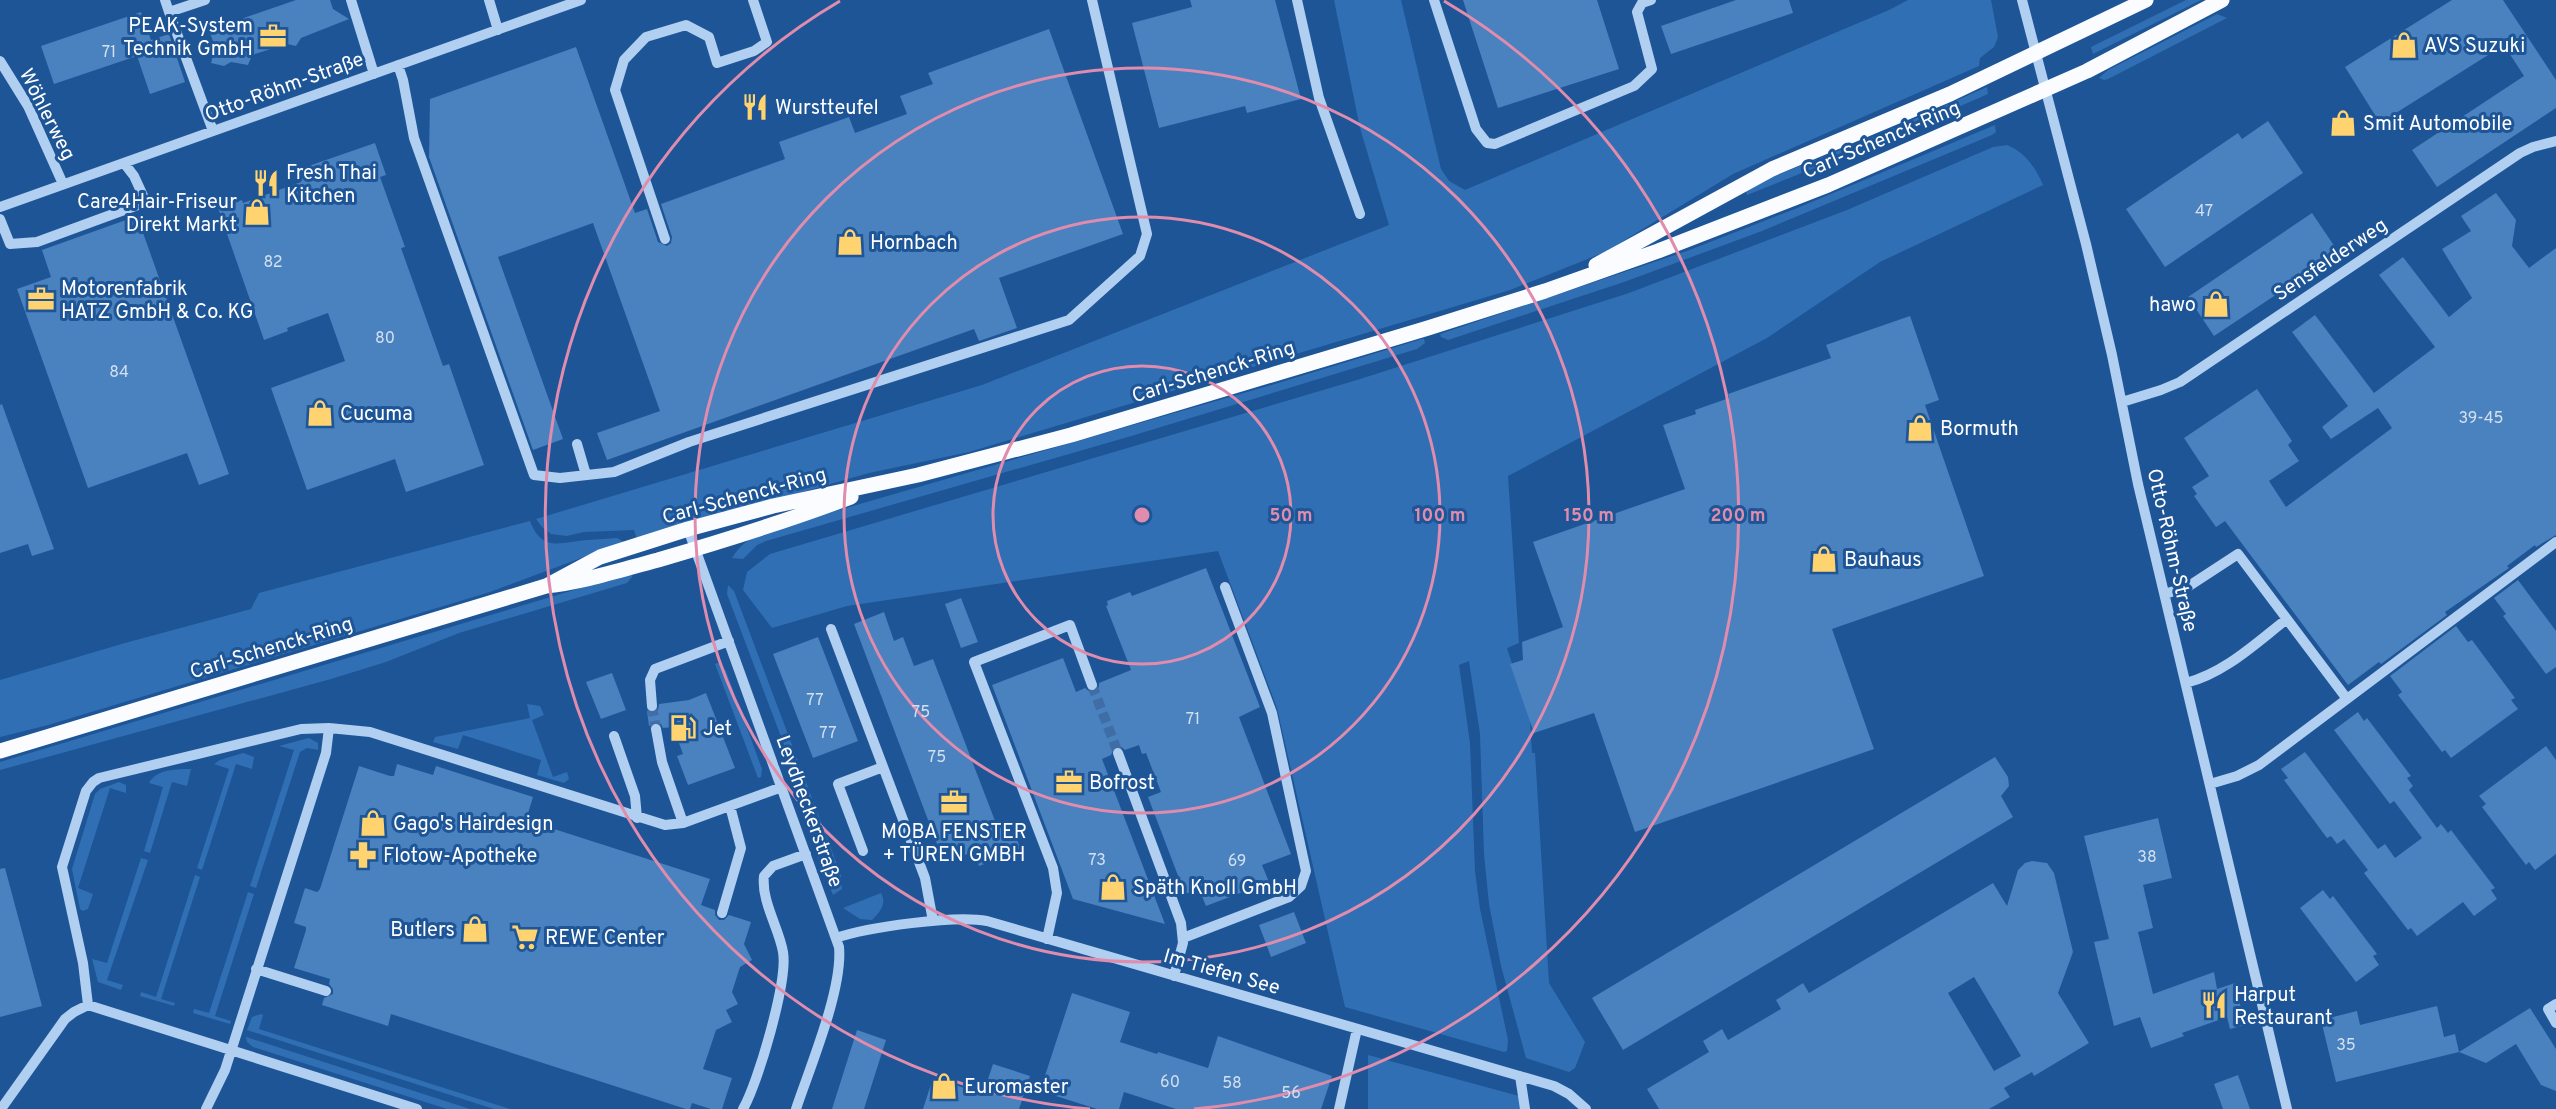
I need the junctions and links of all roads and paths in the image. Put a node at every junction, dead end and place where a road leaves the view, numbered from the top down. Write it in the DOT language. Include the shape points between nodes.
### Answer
graph roads {
  1 [pos="165,0"];
  2 [pos="205,0"];
  3 [pos="351,0"];
  4 [pos="489,0"];
  5 [pos="580,0"];
  6 [pos="753,0"];
  7 [pos="1092,0"];
  8 [pos="1297,0"];
  9 [pos="1434,0"];
  10 [pos="1651,0"];
  11 [pos="2022,0"];
  12 [pos="2146,0"];
  13 [pos="2222,0"];
  14 [pos="170,12"];
  15 [pos="498,30"];
  16 [pos="2037,52"];
  17 [pos="0,62"];
  18 [pos="398,65"];
  19 [pos="374,74"];
  20 [pos="2047,89"];
  21 [pos="213,131"];
  22 [pos="2556,141"];
  23 [pos="124,163"];
  24 [pos="63,184"];
  25 [pos="0,207"];
  26 [pos="1360,214"];
  27 [pos="0,219"];
  28 [pos="665,239"];
  29 [pos="1545,291"];
  30 [pos="2122,402"];
  31 [pos="577,444"];
  32 [pos="586,475"];
  33 [pos="890,482"];
  34 [pos="688,529"];
  35 [pos="2556,542"];
  36 [pos="696,549"];
  37 [pos="546,586"];
  38 [pos="1225,587"];
  39 [pos="2164,594"];
  40 [pos="2288,619"];
  41 [pos="831,629"];
  42 [pos="729,641"];
  43 [pos="2186,683"];
  44 [pos="1092,685"];
  45 [pos="2347,699"];
  46 [pos="652,705"];
  47 [pos="329,728"];
  48 [pos="656,729"];
  49 [pos="614,736"];
  50 [pos="3,750"];
  51 [pos="1118,753"];
  52 [pos="883,767"];
  53 [pos="2210,784"];
  54 [pos="782,787"];
  55 [pos="730,806"];
  56 [pos="637,818"];
  57 [pos="683,823"];
  58 [pos="863,851"];
  59 [pos="806,854"];
  60 [pos="722,913"];
  61 [pos="933,921"];
  62 [pos="837,938"];
  63 [pos="1183,938"];
  64 [pos="1047,939"];
  65 [pos="256,969"];
  66 [pos="1174,976"];
  67 [pos="327,991"];
  68 [pos="2556,1004"];
  69 [pos="88,1005"];
  70 [pos="2556,1023"];
  71 [pos="1357,1029"];
  72 [pos="230,1050"];
  73 [pos="1520,1076"];
  74 [pos="2,1104"];
  75 [pos="206,1109"];
  76 [pos="417,1109"];
  77 [pos="743,1109"];
  78 [pos="796,1109"];
  79 [pos="1339,1109"];
  80 [pos="1525,1109"];
  81 [pos="1586,1109"];
  82 [pos="2288,1109"];
  1 -- 14 [label="street"];
  2 -- 14 [label="street"];
  3 -- 19 [label="street"];
  4 -- 15 [label="street"];
  5 -- 15 [label="street, Otto-Röhm-Straße"];
  6 -- 28 [label="street" via="767,42 754,51 717,63 709,37 686,25 646,37 624,60 615,90"];
  7 -- 32 [label="street" via="1147,234 1140,256 1070,320 689,442 614,472"];
  8 -- 26 [label="street" via="1319,98"];
  9 -- 10 [label="street" via="1476,129 1487,143 1495,144 1634,86 1652,69 1637,12 1642,3"];
  11 -- 16 [label="street, Otto-Röhm-Straße"];
  12 -- 16 [label="main road, Carl-Schenck-Ring"];
  13 -- 20 [label="main road, Carl-Schenck-Ring"];
  14 -- 21 [label="street"];
  15 -- 18 [label="street, Otto-Röhm-Straße"];
  16 -- 20 [label="street, Otto-Röhm-Straße"];
  16 -- 29 [label="main road, Carl-Schenck-Ring" via="1950,94 1772,169"];
  17 -- 24 [label="street, Wöhlerweg" via="28,106"];
  18 -- 19 [label="street, Otto-Röhm-Straße"];
  18 -- 32 [label="street" via="414,138 534,475"];
  19 -- 21 [label="street, Otto-Röhm-Straße"];
  20 -- 29 [label="main road, Carl-Schenck-Ring" via="1828,185"];
  20 -- 30 [label="street, Otto-Röhm-Straße"];
  21 -- 23 [label="street, Otto-Röhm-Straße"];
  22 -- 30 [label="street, Sensfelderweg" via="2520,153 2180,382"];
  23 -- 24 [label="street, Otto-Röhm-Straße"];
  23 -- 27 [label="street" via="146,202 37,242 10,244"];
  24 -- 25 [label="street, Otto-Röhm-Straße"];
  29 -- 33 [label="main road, Carl-Schenck-Ring" via="1082,431"];
  30 -- 39 [label="street, Otto-Röhm-Straße"];
  31 -- 32 [label="street"];
  33 -- 34 [label="main road, Carl-Schenck-Ring" via="772,506"];
  33 -- 36 [label="main road, Carl-Schenck-Ring"];
  34 -- 36 [label="street, Leydheckerstraße"];
  34 -- 37 [label="main road, Carl-Schenck-Ring" via="600,557"];
  35 -- 45 [label="street"];
  36 -- 37 [label="main road, Carl-Schenck-Ring" via="588,579"];
  36 -- 42 [label="street, Leydheckerstraße"];
  37 -- 50 [label="main road, Carl-Schenck-Ring"];
  38 -- 63 [label="street" via="1272,713 1306,871 1301,886 1289,897"];
  39 -- 40 [label="street" via="2189,586 2238,554"];
  39 -- 43 [label="street, Otto-Röhm-Straße"];
  40 -- 43 [label="street" via="2218,671"];
  40 -- 45 [label="street"];
  41 -- 52 [label="street"];
  42 -- 46 [label="street" via="655,669 650,680"];
  42 -- 54 [label="street, Leydheckerstraße"];
  43 -- 53 [label="street, Otto-Röhm-Straße"];
  44 -- 64 [label="street" via="1070,626 974,663 1053,868 1057,892"];
  45 -- 53 [label="street" via="2251,770"];
  47 -- 56 [label="street" via="370,732"];
  47 -- 65 [label="street" via="326,753"];
  47 -- 69 [label="street" via="294,730 103,777 90,784 63,867"];
  48 -- 57 [label="street" via="662,762"];
  49 -- 56 [label="street" via="635,796"];
  51 -- 63 [label="street" via="1179,915"];
  52 -- 58 [label="street" via="838,784"];
  52 -- 61 [label="street" via="925,878"];
  53 -- 82 [label="street, Otto-Röhm-Straße"];
  54 -- 55 [label="street"];
  54 -- 59 [label="street, Leydheckerstraße"];
  55 -- 57 [label="street"];
  55 -- 60 [label="street" via="741,848"];
  56 -- 57 [label="street" via="665,825"];
  59 -- 62 [label="street, Leydheckerstraße"];
  59 -- 77 [label="street" via="773,866 764,876 765,892 784,954 784,977 753,1090"];
  61 -- 62 [label="street, Im Tiefen See"];
  61 -- 64 [label="street, Im Tiefen See" via="979,920"];
  62 -- 78 [label="street, Leydheckerstraße" via="840,961 834,991"];
  63 -- 66 [label="street"];
  64 -- 66 [label="street, Im Tiefen See"];
  65 -- 67 [label="street"];
  65 -- 72 [label="street"];
  66 -- 71 [label="street, Im Tiefen See"];
  68 -- 70 [label="street" via="2548,1009"];
  69 -- 72 [label="street"];
  69 -- 74 [label="street" via="65,1019"];
  71 -- 73 [label="street, Im Tiefen See"];
  71 -- 79 [label="street"];
  72 -- 75 [label="street"];
  72 -- 76 [label="street"];
  73 -- 80 [label="street"];
  73 -- 81 [label="street, Im Tiefen See" via="1563,1090"];
}
